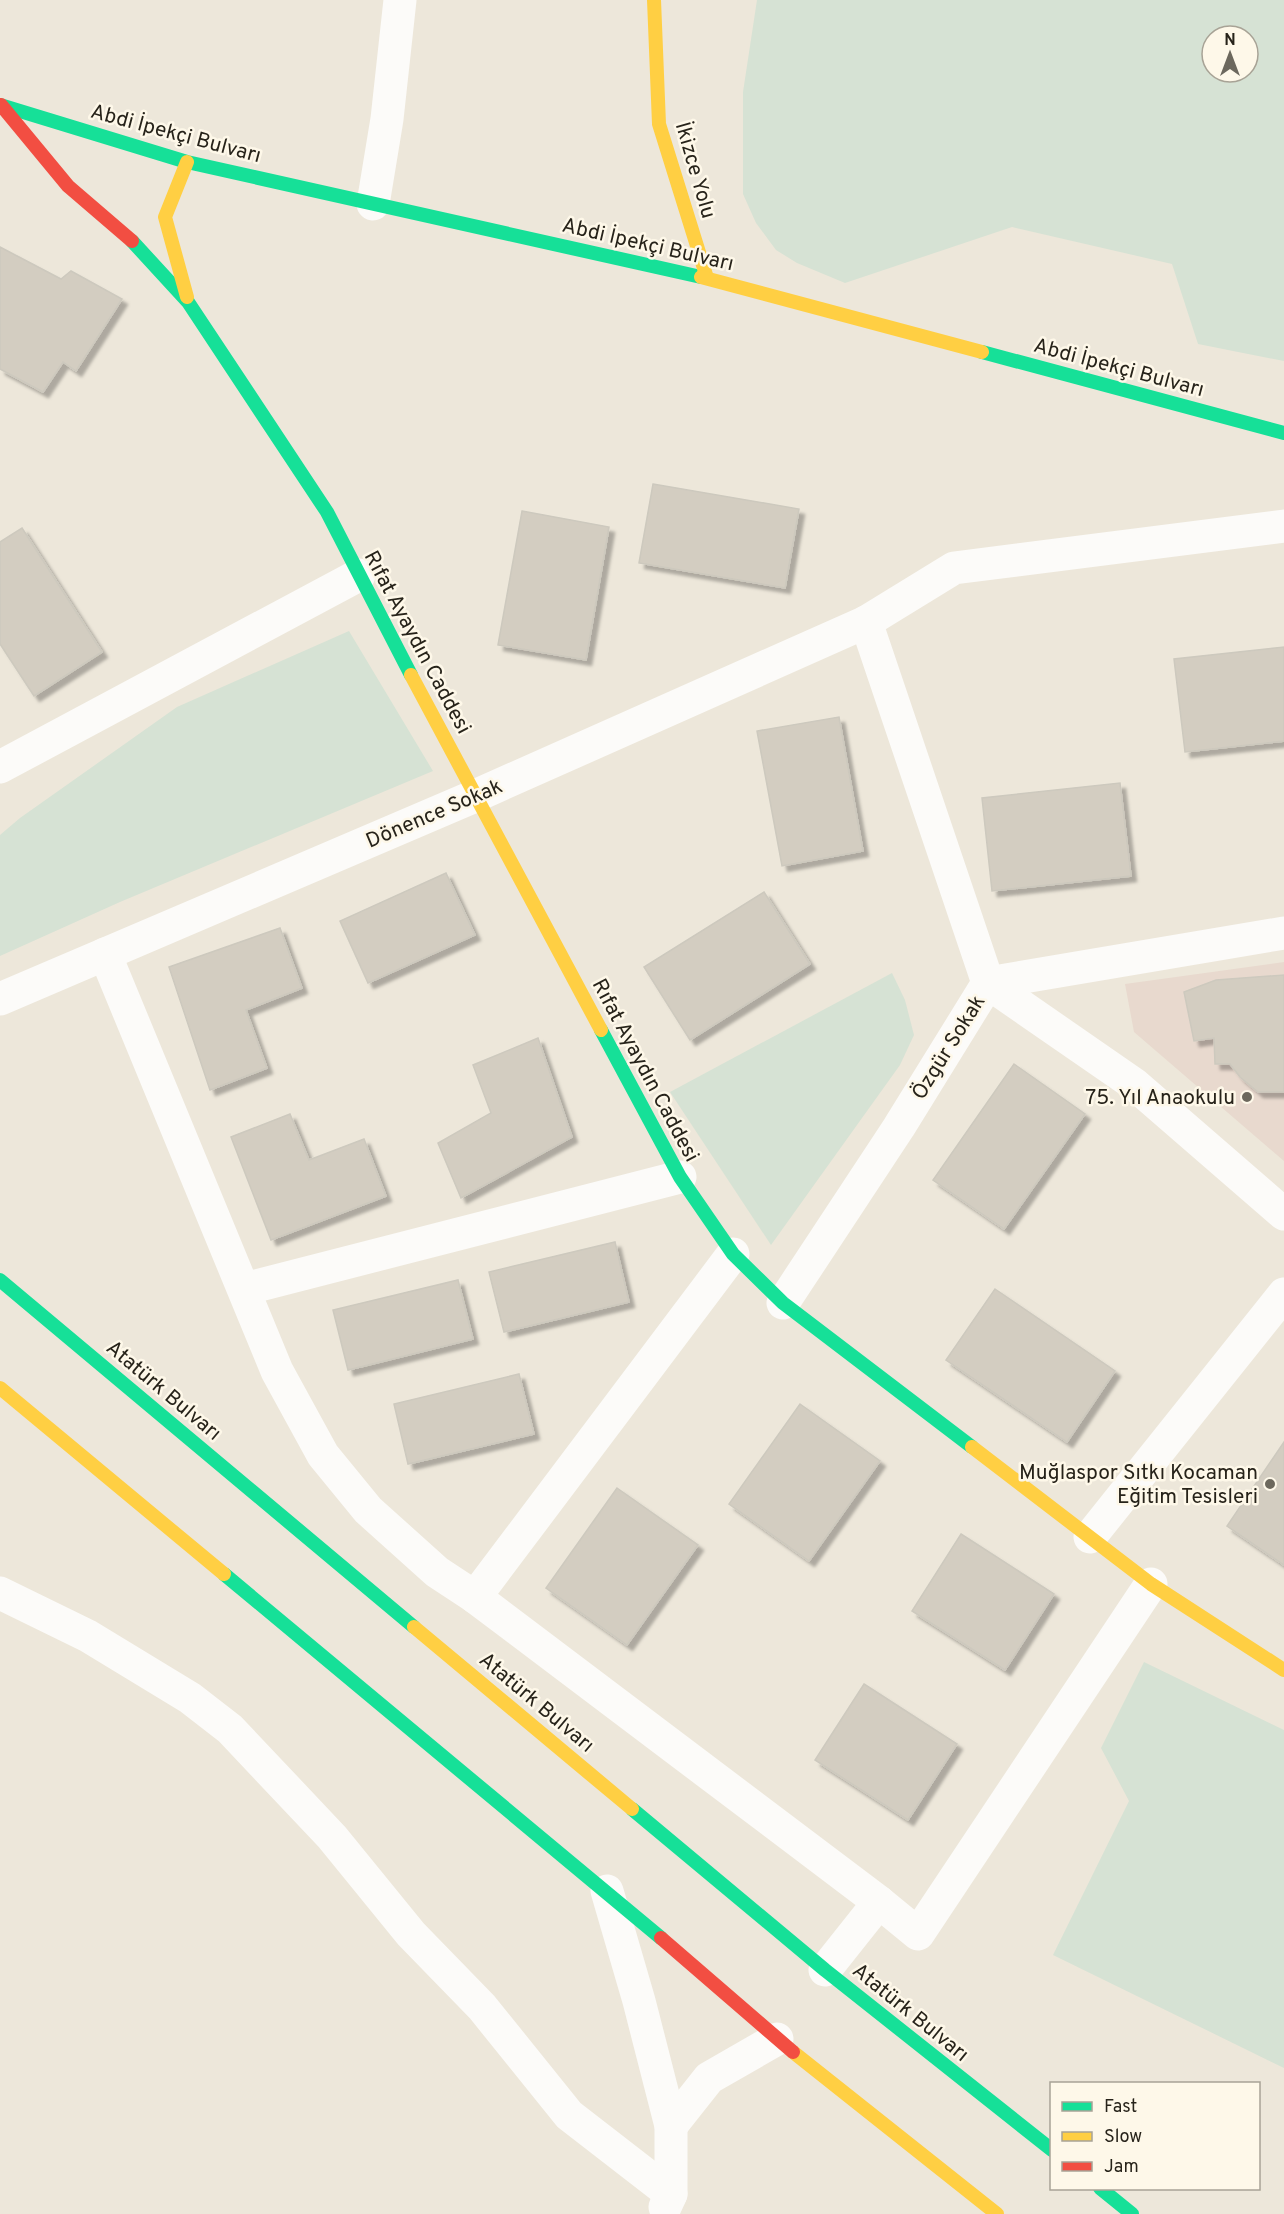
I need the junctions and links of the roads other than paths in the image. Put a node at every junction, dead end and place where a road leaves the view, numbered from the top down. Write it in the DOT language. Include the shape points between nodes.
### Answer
graph roads {
  1 [pos="400,0"];
  2 [pos="654,0"];
  3 [pos="0,105"];
  4 [pos="187,162"];
  5 [pos="373,204"];
  6 [pos="706,278"];
  7 [pos="188,302"];
  8 [pos="1284,433"];
  9 [pos="1284,526"];
  10 [pos="359,575"];
  11 [pos="866,622"];
  12 [pos="0,765"];
  13 [pos="476,796"];
  14 [pos="1284,933"];
  15 [pos="105,954"];
  16 [pos="988,983"];
  17 [pos="0,999"];
  18 [pos="680,1177"];
  19 [pos="1284,1214"];
  20 [pos="734,1254"];
  21 [pos="0,1280"];
  22 [pos="244,1289"];
  23 [pos="1284,1294"];
  24 [pos="783,1303"];
  25 [pos="0,1388"];
  26 [pos="1090,1537"];
  27 [pos="1151,1584"];
  28 [pos="0,1593"];
  29 [pos="474,1597"];
  30 [pos="1284,1670"];
  31 [pos="607,1891"];
  32 [pos="879,1902"];
  33 [pos="825,1970"];
  34 [pos="777,2039"];
  35 [pos="671,2126"];
  36 [pos="1050,2148"];
  37 [pos="1102,2190"];
  38 [pos="666,2204"];
  39 [pos="997,2214"];
  40 [pos="1132,2214"];
  1 -- 5 [label="street"];
  2 -- 6 [label="main road, İkizce Yolu" via="659,124"];
  3 -- 4 [label="main road, Abdi İpekçi Bulvarı"];
  3 -- 7 [label="main road" via="68,186 131,240"];
  4 -- 5 [label="main road, Abdi İpekçi Bulvarı"];
  4 -- 7 [label="main road" via="165,217"];
  5 -- 6 [label="main road, Abdi İpekçi Bulvarı"];
  6 -- 8 [label="main road, Abdi İpekçi Bulvarı"];
  7 -- 10 [label="main road, Rıfat Ayaydın Caddesi" via="327,512"];
  9 -- 11 [label="street, Dönence Sokak" via="954,568"];
  10 -- 12 [label="street"];
  10 -- 13 [label="main road, Rıfat Ayaydın Caddesi"];
  11 -- 13 [label="street, Dönence Sokak"];
  11 -- 16 [label="street"];
  13 -- 15 [label="street, Dönence Sokak"];
  13 -- 18 [label="main road, Rıfat Ayaydın Caddesi"];
  14 -- 16 [label="street, Özgür Sokak"];
  15 -- 17 [label="street, Dönence Sokak"];
  15 -- 22 [label="street"];
  16 -- 19 [label="street" via="1134,1084"];
  16 -- 24 [label="street, Özgür Sokak"];
  18 -- 20 [label="main road, Rıfat Ayaydın Caddesi"];
  18 -- 22 [label="street"];
  20 -- 24 [label="main road, Rıfat Ayaydın Caddesi"];
  20 -- 29 [label="street"];
  21 -- 33 [label="main road, Atatürk Bulvarı"];
  22 -- 29 [label="street" via="277,1371 323,1455 368,1510 437,1572"];
  23 -- 26 [label="street"];
  24 -- 26 [label="main road, Rıfat Ayaydın Caddesi"];
  25 -- 31 [label="main road"];
  26 -- 27 [label="main road, Rıfat Ayaydın Caddesi"];
  27 -- 30 [label="main road, Rıfat Ayaydın Caddesi"];
  27 -- 32 [label="street" via="918,1934"];
  28 -- 38 [label="street" via="88,1636 190,1698 230,1729 332,1837 411,1934 482,2007 570,2115"];
  29 -- 32 [label="street"];
  31 -- 34 [label="main road"];
  31 -- 35 [label="street"];
  32 -- 33 [label="street"];
  33 -- 36 [label="main road, Atatürk Bulvarı"];
  34 -- 35 [label="street" via="709,2078"];
  34 -- 39 [label="main road"];
  35 -- 38 [label="street"];
  37 -- 40 [label="main road"];
}
